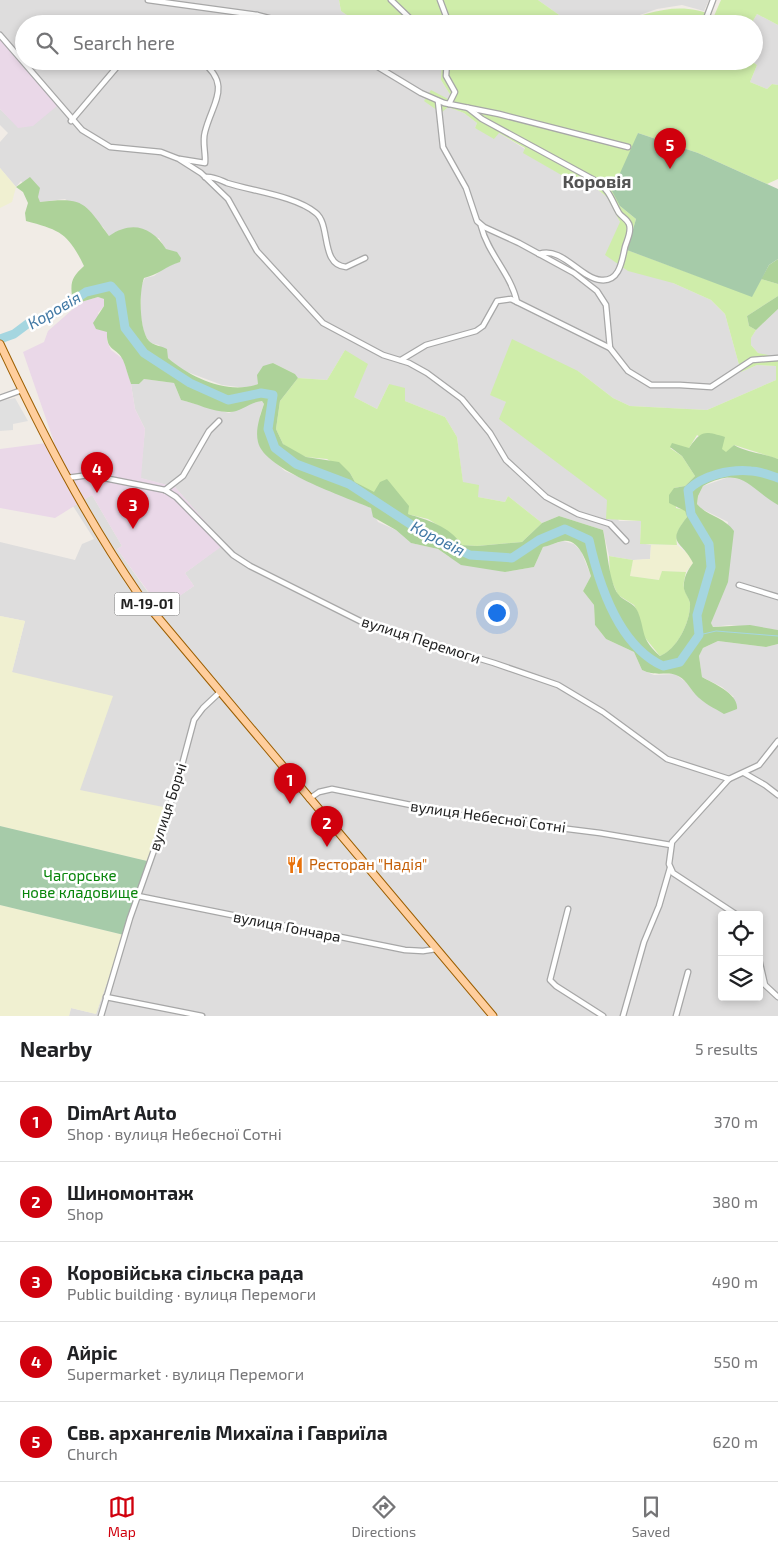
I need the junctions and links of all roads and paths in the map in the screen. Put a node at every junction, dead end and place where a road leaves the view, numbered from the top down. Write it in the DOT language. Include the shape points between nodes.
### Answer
graph roads {
  1 [pos="148,0"];
  2 [pos="391,0"];
  3 [pos="440,0"];
  4 [pos="713,0"];
  5 [pos="257,15"];
  6 [pos="407,15"];
  7 [pos="446,15"];
  8 [pos="707,15"];
  9 [pos="0,35"];
  10 [pos="15,53"];
  11 [pos="29,70"];
  12 [pos="114,70"];
  13 [pos="211,70"];
  14 [pos="384,70"];
  15 [pos="446,70"];
  16 [pos="438,101"];
  17 [pos="449,104"];
  18 [pos="468,108"];
  19 [pos="71,121"];
  20 [pos="628,147"];
  21 [pos="179,159"];
  22 [pos="205,177"];
  23 [pos="481,226"];
  24 [pos="538,254"];
  25 [pos="365,258"];
  26 [pos="517,302"];
  27 [pos="0,344"];
  28 [pos="610,348"];
  29 [pos="778,358"];
  30 [pos="401,360"];
  31 [pos="22,390"];
  32 [pos="0,398"];
  33 [pos="220,421"];
  34 [pos="67,478"];
  35 [pos="165,490"];
  36 [pos="626,541"];
  37 [pos="739,585"];
  38 [pos="778,597"];
  39 [pos="220,692"];
  40 [pos="778,742"];
  41 [pos="744,773"];
  42 [pos="729,779"];
  43 [pos="778,795"];
  44 [pos="309,799"];
  45 [pos="670,845"];
  46 [pos="670,867"];
  47 [pos="138,896"];
  48 [pos="568,909"];
  49 [pos="731,911"];
  50 [pos="436,949"];
  51 [pos="688,972"];
  52 [pos="763,976"];
  53 [pos="106,997"];
  54 [pos="778,997"];
  55 [pos="101,1016"];
  56 [pos="202,1016"];
  57 [pos="493,1016"];
  58 [pos="603,1016"];
  59 [pos="623,1016"];
  60 [pos="676,1016"];
  1 -- 5 [label="street"];
  2 -- 6 [label="street"];
  3 -- 7 [label="street"];
  4 -- 8 [label="street"];
  9 -- 10 [label="street"];
  11 -- 19 [label="street"];
  12 -- 19 [label="street"];
  13 -- 21 [label="street" via="218,89 217,102 204,133 205,163"];
  14 -- 16 [label="street"];
  15 -- 17 [label="street" via="446,76 455,92"];
  16 -- 17 [label="street"];
  16 -- 23 [label="street" via="443,150 463,183"];
  17 -- 18 [label="street"];
  18 -- 20 [label="street"];
  18 -- 24 [label="street" via="482,119 598,182 610,194 620,215 629,224 621,266 608,279 596,279 558,257"];
  19 -- 21 [label="street" via="110,147 154,151"];
  21 -- 22 [label="street"];
  22 -- 25 [label="street" via="272,195 312,210 320,218 330,254 336,263 346,267"];
  22 -- 30 [label="street" via="228,199 257,252 319,320 383,355"];
  23 -- 24 [label="street"];
  23 -- 26 [label="street" via="486,243 514,287"];
  24 -- 28 [label="street" via="578,276 602,297"];
  26 -- 28 [label="street"];
  26 -- 30 [label="street" via="500,299 476,331 426,345"];
  27 -- 31 [label="main road, М-19-01"];
  28 -- 29 [label="street" via="628,371 651,385 711,388 752,360"];
  30 -- 36 [label="street" via="423,370 460,397 490,433 506,460 546,497 578,514 610,524"];
  31 -- 32 [label="street"];
  31 -- 34 [label="main road, М-19-01"];
  33 -- 35 [label="street" via="209,431 183,476"];
  34 -- 35 [label="street, вулиця Перемоги" via="91,476"];
  34 -- 39 [label="main road, М-19-01" via="108,550 139,595"];
  35 -- 42 [label="street, вулиця Перемоги" via="176,497 233,555 250,566 368,625 558,685 603,712 667,759"];
  37 -- 38 [label="street"];
  39 -- 44 [label="main road, М-19-01"];
  39 -- 47 [label="street, вулиця Борчі" via="194,720 172,799"];
  40 -- 41 [label="street" via="759,765"];
  41 -- 42 [label="street"];
  41 -- 43 [label="street"];
  42 -- 45 [label="street"];
  44 -- 45 [label="street, вулиця Небесної Сотні" via="319,792 332,790 464,816"];
  44 -- 50 [label="main road, М-19-01"];
  45 -- 46 [label="street"];
  46 -- 49 [label="street" via="676,875"];
  46 -- 59 [label="street"];
  47 -- 50 [label="street, вулиця Гончара" via="405,950"];
  47 -- 53 [label="street, вулиця Борчі"];
  48 -- 58 [label="street" via="550,980"];
  50 -- 57 [label="main road, М-19-01"];
  51 -- 60 [label="street"];
  52 -- 54 [label="street" via="765,985"];
  53 -- 55 [label="street, вулиця Борчі"];
  53 -- 56 [label="street"];
}
